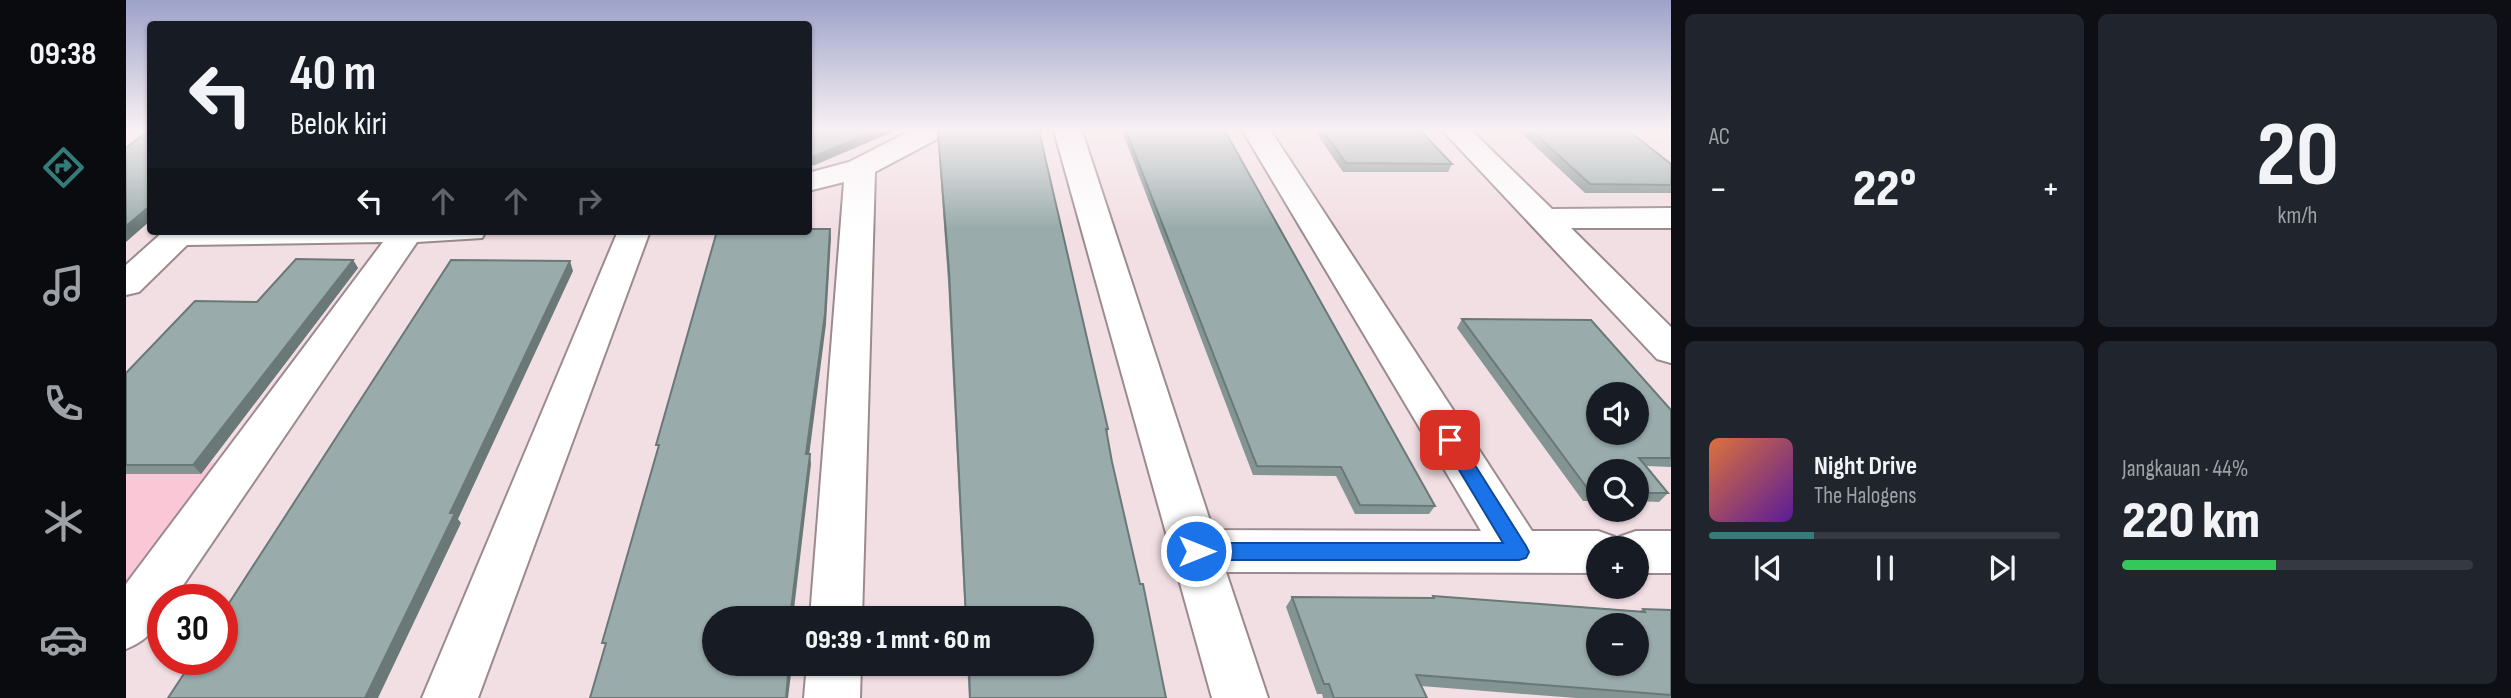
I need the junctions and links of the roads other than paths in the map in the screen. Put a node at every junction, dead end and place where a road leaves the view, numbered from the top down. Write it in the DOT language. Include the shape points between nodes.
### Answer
graph roads {
  1 [pos="868,164"];
  2 [pos="1078,164"];
  3 [pos="1277,164"];
  4 [pos="1488,164"];
  5 [pos="860,168"];
  6 [pos="812,181"];
  7 [pos="1671,218"];
  8 [pos="1542,219"];
  9 [pos="179,235"];
  10 [pos="405,235"];
  11 [pos="632,235"];
  12 [pos="126,285"];
  13 [pos="1671,350"];
  14 [pos="1196,551"];
  15 [pos="1519,552"];
  16 [pos="1586,552"];
  17 [pos="1649,552"];
  18 [pos="1671,552"];
  19 [pos="837,606"];
  20 [pos="126,625"];
  21 [pos="833,676"];
  22 [pos="450,698"];
  23 [pos="832,698"];
  24 [pos="1240,698"];
  1 -- 5 [label="street"];
  2 -- 14 [label="street"];
  3 -- 15 [label="street"];
  4 -- 8 [label="street"];
  5 -- 6 [label="street"];
  5 -- 19 [label="street"];
  7 -- 8 [label="street"];
  8 -- 13 [label="street"];
  9 -- 12 [label="street"];
  10 -- 20 [label="street"];
  11 -- 22 [label="street"];
  14 -- 15 [label="street"];
  14 -- 24 [label="street"];
  15 -- 16 [label="street"];
  17 -- 18 [label="street"];
  21 -- 23 [label="street"];
}
